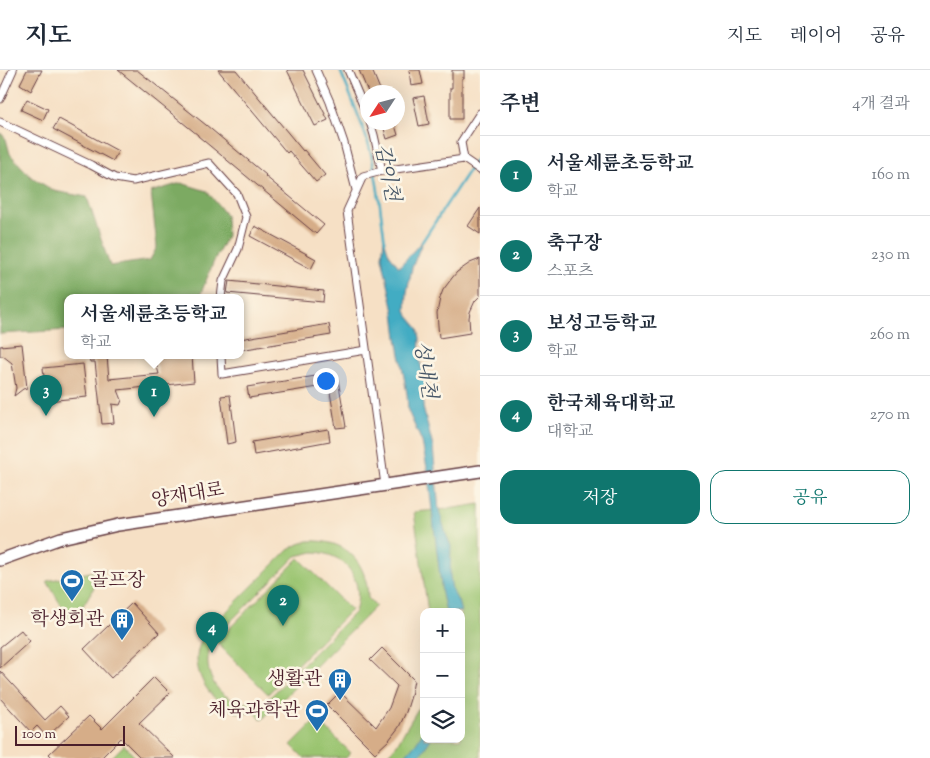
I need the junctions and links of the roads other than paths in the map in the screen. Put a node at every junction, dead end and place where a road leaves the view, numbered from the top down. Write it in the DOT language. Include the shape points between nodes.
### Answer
graph roads {
  1 [pos="13,70"];
  2 [pos="316,70"];
  3 [pos="348,70"];
  4 [pos="360,98"];
  5 [pos="0,99"];
  6 [pos="480,113"];
  7 [pos="0,122"];
  8 [pos="372,130"];
  9 [pos="464,159"];
  10 [pos="480,170"];
  11 [pos="382,171"];
  12 [pos="356,190"];
  13 [pos="221,294"];
  14 [pos="366,350"];
  15 [pos="221,359"];
  16 [pos="479,471"];
  17 [pos="385,485"];
  18 [pos="0,560"];
  1 -- 5 [label="street"];
  2 -- 12 [label="street" via="344,143"];
  3 -- 4 [label="street"];
  6 -- 9 [label="street" via="461,142"];
  7 -- 13 [label="street" via="115,178 133,181 209,163 237,194 246,217"];
  8 -- 11 [label="street"];
  9 -- 10 [label="street"];
  9 -- 11 [label="street"];
  11 -- 12 [label="street" via="363,176"];
  12 -- 14 [label="street" via="347,211"];
  14 -- 15 [label="street" via="222,374"];
  14 -- 17 [label="street"];
  16 -- 17 [label="main road, 양재대로"];
  17 -- 18 [label="main road, 양재대로" via="118,525 61,538"];
}
